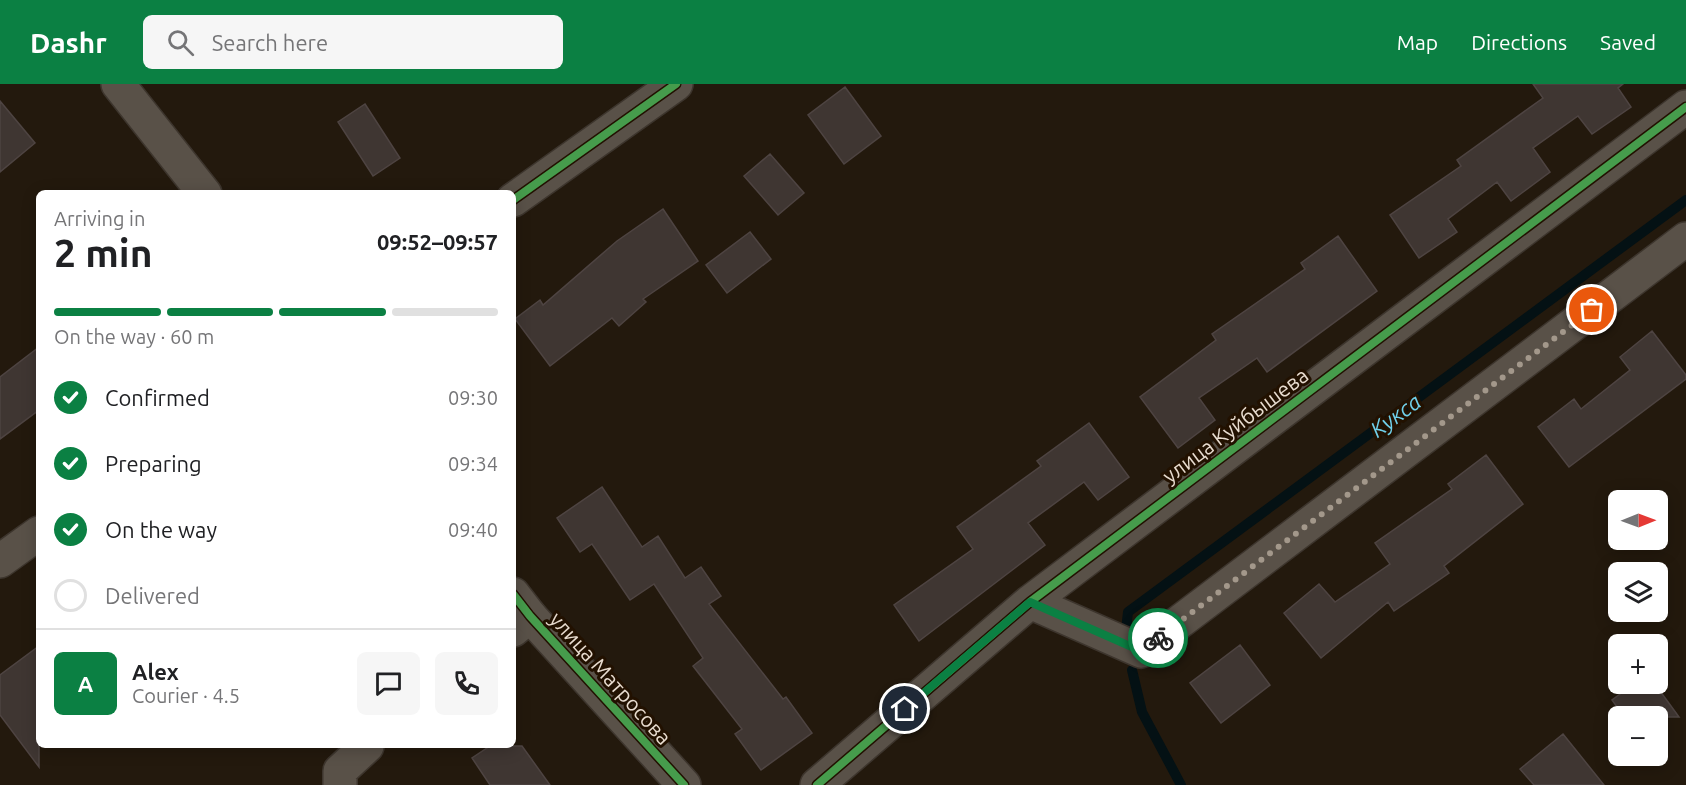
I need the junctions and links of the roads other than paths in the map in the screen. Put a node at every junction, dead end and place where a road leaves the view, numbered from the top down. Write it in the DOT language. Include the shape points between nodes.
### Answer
graph roads {
  1 [pos="118,84"];
  2 [pos="676,84"];
  3 [pos="1686,107"];
  4 [pos="202,190"];
  5 [pos="516,198"];
  6 [pos="1686,239"];
  7 [pos="36,535"];
  8 [pos="0,561"];
  9 [pos="1030,602"];
  10 [pos="519,613"];
  11 [pos="365,748"];
  12 [pos="340,785"];
  13 [pos="684,785"];
  14 [pos="817,785"];
  1 -- 4 [label="street"];
  2 -- 5 [label="street"];
  3 -- 9 [label="street, улица Куйбышева"];
  6 -- 9 [label="street" via="1141,651"];
  7 -- 8 [label="street"];
  9 -- 14 [label="street, улица Куйбышева"];
  10 -- 13 [label="street, улица Матросова"];
  11 -- 12 [label="street" via="340,771"];
}
